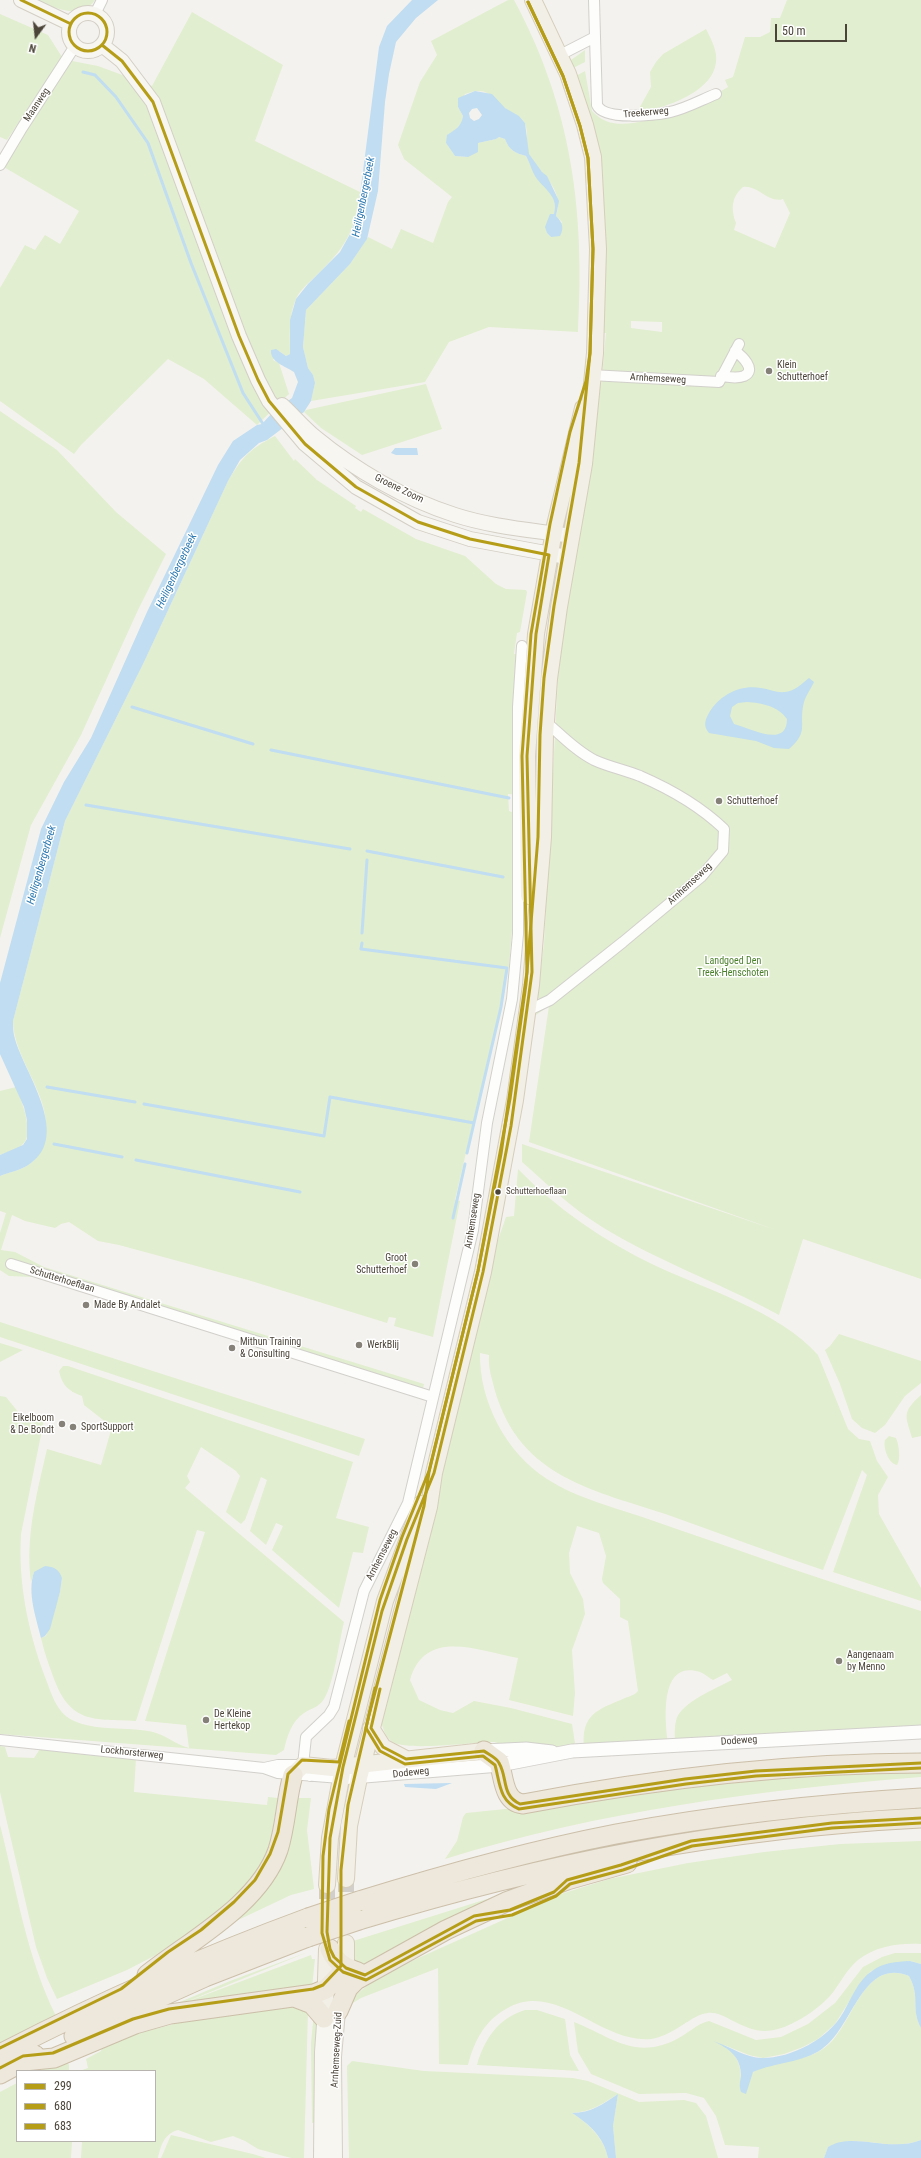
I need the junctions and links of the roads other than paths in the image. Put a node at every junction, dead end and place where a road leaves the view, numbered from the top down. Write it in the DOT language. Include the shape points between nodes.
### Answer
graph roads {
  1 [pos="21,0"];
  2 [pos="102,0"];
  3 [pos="533,0"];
  4 [pos="594,0"];
  5 [pos="95,14"];
  6 [pos="71,24"];
  7 [pos="595,37"];
  8 [pos="102,45"];
  9 [pos="75,46"];
  10 [pos="560,55"];
  11 [pos="716,94"];
  12 [pos="0,165"];
  13 [pos="721,376"];
  14 [pos="591,379"];
  15 [pos="310,440"];
  16 [pos="554,533"];
  17 [pos="571,536"];
  18 [pos="549,555"];
  19 [pos="567,557"];
  20 [pos="522,646"];
  21 [pos="546,722"];
  22 [pos="532,972"];
  23 [pos="527,1011"];
  24 [pos="11,1264"];
  25 [pos="434,1396"];
  26 [pos="434,1473"];
  27 [pos="372,1722"];
  28 [pos="921,1732"];
  29 [pos="0,1740"];
  30 [pos="484,1751"];
  31 [pos="557,1752"];
  32 [pos="406,1759"];
  33 [pos="921,1763"];
  34 [pos="500,1765"];
  35 [pos="360,1771"];
  36 [pos="302,1772"];
  37 [pos="342,1773"];
  38 [pos="921,1798"];
  39 [pos="921,1818"];
  40 [pos="691,1840"];
  41 [pos="346,1879"];
  42 [pos="327,1885"];
  43 [pos="334,1947"];
  44 [pos="346,1968"];
  45 [pos="365,1975"];
  46 [pos="326,1989"];
  47 [pos="124,1993"];
  48 [pos="294,1997"];
  49 [pos="329,2013"];
  50 [pos="92,2025"];
  51 [pos="51,2045"];
  52 [pos="0,2054"];
  53 [pos="0,2074"];
  54 [pos="321,2158"];
  55 [pos="335,2158"];
  1 -- 6 [label="main road"];
  2 -- 5 [label="street"];
  3 -- 10 [label="main road, Arnhemseweg"];
  4 -- 7 [label="street, Treekerweg"];
  5 -- 6 [label="main road" via="77,16"];
  5 -- 8 [label="main road" via="103,19 107,28 107,37"];
  6 -- 9 [label="main road" via="69,35"];
  7 -- 10 [label="street"];
  7 -- 11 [label="street, Treekerweg" via="597,105 602,111 622,116 670,112"];
  8 -- 9 [label="main road" via="89,51"];
  8 -- 15 [label="main road, Groene Zoom" via="122,61 153,102 239,336 258,380"];
  9 -- 12 [label="street, Maanweg"];
  10 -- 14 [label="main road, Arnhemseweg" via="585,124 592,158 598,249 595,353"];
  13 -- 13 [label="street, Arnhemseweg" via="737,348 748,364 748,371 745,376 738,378"];
  13 -- 14 [label="street, Arnhemseweg" via="719,382"];
  14 -- 16 [label="main road, Arnhemseweg" via="575,433"];
  14 -- 17 [label="main road, Arnhemseweg" via="584,464"];
  15 -- 16 [label="main road, Groene Zoom" via="360,470 454,515 492,524"];
  15 -- 18 [label="main road, Groene Zoom" via="356,487 418,522 470,539"];
  16 -- 17 [label="main road, Groene Zoom"];
  16 -- 18 [label="main road, Arnhemseweg"];
  17 -- 19 [label="main road, Arnhemseweg"];
  18 -- 19 [label="main road, Groene Zoom"];
  18 -- 22 [label="main road, Arnhemseweg" via="536,634 526,756"];
  19 -- 21 [label="main road, Arnhemseweg" via="549,679"];
  20 -- 25 [label="street, Arnhemseweg" via="518,707 518,934 512,999 487,1123 473,1230"];
  21 -- 22 [label="main road, Arnhemseweg" via="543,837"];
  21 -- 23 [label="street, Arnhemseweg" via="594,760 640,776 710,815 724,829 723,851 701,877 623,942 550,1000"];
  22 -- 23 [label="main road, Arnhemseweg"];
  23 -- 26 [label="main road, Arnhemseweg" via="515,1100 498,1194"];
  24 -- 25 [label="street, Schutterhoeflaan"];
  25 -- 36 [label="street, Arnhemseweg" via="408,1503 364,1591 334,1707 306,1737"];
  26 -- 27 [label="main road, Arnhemseweg" via="429,1508"];
  26 -- 37 [label="main road, Arnhemseweg" via="386,1595"];
  27 -- 32 [label="main road" via="383,1747"];
  27 -- 35 [label="main road"];
  28 -- 31 [label="street, Dodeweg"];
  29 -- 36 [label="street, Lockhorsterweg" via="264,1768 278,1773"];
  30 -- 31 [label="street, Dodeweg" via="526,1749"];
  30 -- 32 [label="main road, Dodeweg"];
  30 -- 34 [label="highway" via="498,1760"];
  31 -- 34 [label="street, Dodeweg" via="542,1758"];
  32 -- 35 [label="main road, Dodeweg"];
  33 -- 34 [label="highway" via="756,1770 523,1804 514,1802 509,1797"];
  34 -- 35 [label="street, Dodeweg"];
  35 -- 37 [label="main road, Lockhorsterweg"];
  35 -- 41 [label="main road" via="349,1826"];
  36 -- 37 [label="main road, Lockhorsterweg"];
  36 -- 47 [label="highway" via="278,1850 259,1883 220,1921"];
  37 -- 42 [label="main road" via="330,1838"];
  38 -- 47 [label="highway, bridge" via="764,1811 614,1835 508,1858 308,1918 203,1958"];
  39 -- 40 [label="highway" via="832,1823"];
  40 -- 45 [label="highway" via="506,1902 446,1930"];
  40 -- 50 [label="highway, bridge" via="504,1878 359,1920 205,1977"];
  43 -- 44 [label="highway" via="334,1957"];
  43 -- 46 [label="main road, Arnhemseweg-Zuid"];
  44 -- 45 [label="highway"];
  44 -- 46 [label="highway"];
  44 -- 49 [label="main road, Arnhemseweg-Zuid"];
  45 -- 49 [label="highway" via="348,1988"];
  46 -- 48 [label="highway"];
  46 -- 49 [label="main road, Arnhemseweg-Zuid"];
  47 -- 50 [label="highway"];
  48 -- 49 [label="highway"];
  48 -- 50 [label="highway" via="170,2014 135,2024"];
  49 -- 54 [label="main road, Arnhemseweg-Zuid" via="321,2074"];
  49 -- 55 [label="main road, Arnhemseweg-Zuid" via="334,2057"];
  50 -- 51 [label="highway"];
  51 -- 52 [label="highway"];
  51 -- 53 [label="highway"];
}
